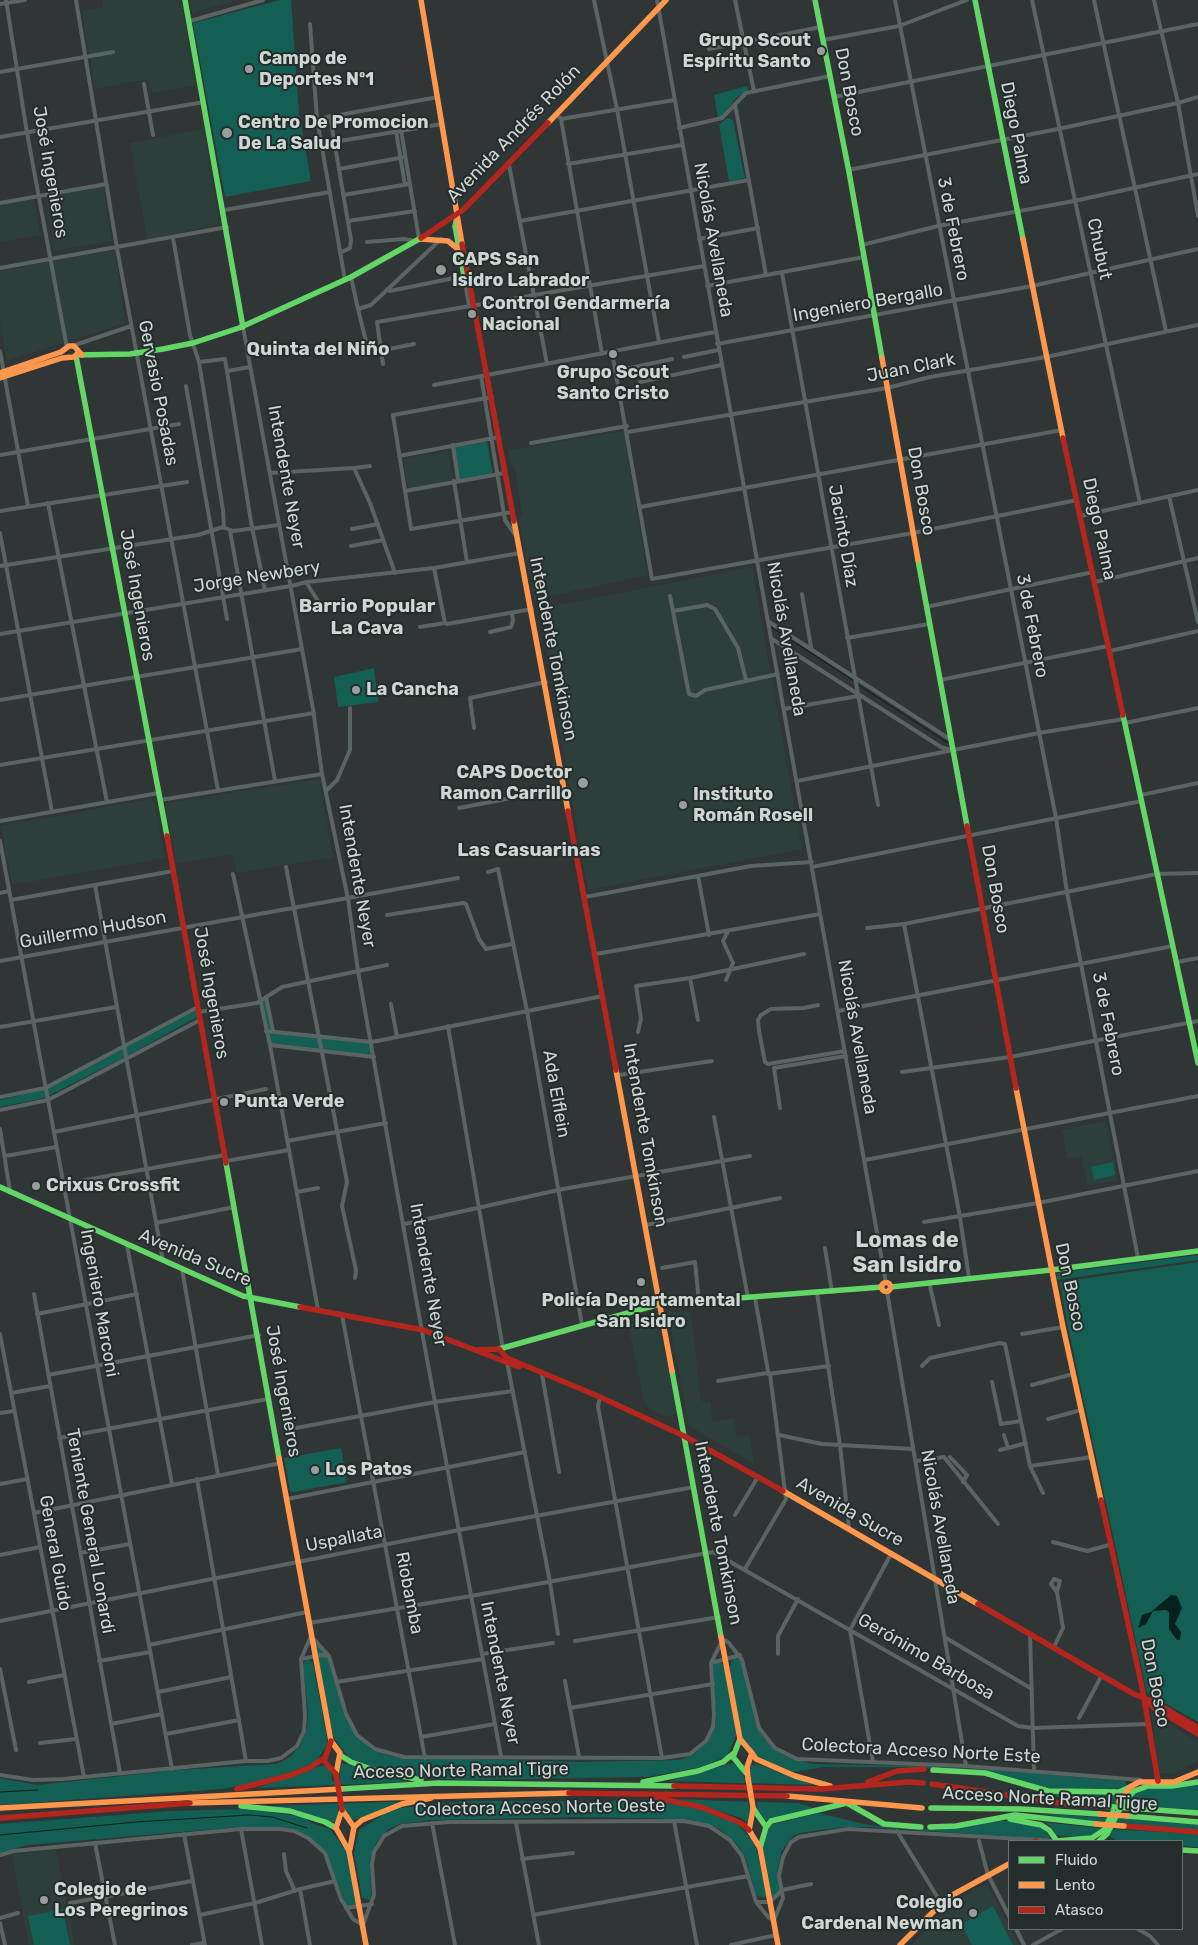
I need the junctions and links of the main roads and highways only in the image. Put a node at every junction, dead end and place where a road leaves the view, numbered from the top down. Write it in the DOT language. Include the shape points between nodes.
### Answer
graph roads {
  1 [pos="185,0"];
  2 [pos="421,0"];
  3 [pos="666,0"];
  4 [pos="815,0"];
  5 [pos="975,0"];
  6 [pos="458,214"];
  7 [pos="417,240"];
  8 [pos="458,248"];
  9 [pos="467,276"];
  10 [pos="243,327"];
  11 [pos="68,348"];
  12 [pos="77,354"];
  13 [pos="69,357"];
  14 [pos="2,375"];
  15 [pos="1198,1063"];
  16 [pos="0,1187"];
  17 [pos="1198,1251"];
  18 [pos="1051,1270"];
  19 [pos="251,1299"];
  20 [pos="660,1304"];
  21 [pos="475,1350"];
  22 [pos="502,1353"];
  23 [pos="496,1359"];
  24 [pos="533,1370"];
  25 [pos="684,1436"];
  26 [pos="1143,1697"];
  27 [pos="1198,1728"];
  28 [pos="1198,1734"];
  29 [pos="740,1738"];
  30 [pos="330,1741"];
  31 [pos="750,1750"];
  32 [pos="339,1752"];
  33 [pos="735,1752"];
  34 [pos="325,1755"];
  35 [pos="924,1770"];
  36 [pos="933,1770"];
  37 [pos="1198,1772"];
  38 [pos="336,1774"];
  39 [pos="748,1776"];
  40 [pos="1158,1781"];
  41 [pos="1198,1782"];
  42 [pos="438,1783"];
  43 [pos="923,1784"];
  44 [pos="932,1784"];
  45 [pos="629,1785"];
  46 [pos="859,1786"];
  47 [pos="1130,1787"];
  48 [pos="844,1788"];
  49 [pos="1114,1792"];
  50 [pos="457,1793"];
  51 [pos="612,1793"];
  52 [pos="208,1795"];
  53 [pos="847,1802"];
  54 [pos="189,1803"];
  55 [pos="1121,1803"];
  56 [pos="0,1808"];
  57 [pos="922,1808"];
  58 [pos="931,1808"];
  59 [pos="753,1809"];
  60 [pos="342,1810"];
  61 [pos="1198,1813"];
  62 [pos="0,1818"];
  63 [pos="993,1818"];
  64 [pos="1198,1822"];
  65 [pos="766,1827"];
  66 [pos="921,1827"];
  67 [pos="930,1827"];
  68 [pos="336,1828"];
  69 [pos="354,1830"];
  70 [pos="749,1830"];
  71 [pos="1104,1830"];
  72 [pos="1198,1832"];
  73 [pos="762,1834"];
  74 [pos="341,1835"];
  75 [pos="754,1836"];
  76 [pos="1056,1840"];
  77 [pos="1060,1840"];
  78 [pos="1087,1840"];
  79 [pos="1087,1840"];
  80 [pos="1103,1840"];
  81 [pos="760,1848"];
  82 [pos="1183,1850"];
  83 [pos="1198,1850"];
  84 [pos="350,1851"];
  85 [pos="1008,1865"];
  86 [pos="366,1945"];
  87 [pos="778,1945"];
  88 [pos="900,1945"];
  1 -- 10 [label="main road, Intendente Neyer"];
  2 -- 6 [label="main road, Intendente Tomkinson"];
  3 -- 6 [label="main road, Avenida Andrés Rolón" via="559,116"];
  4 -- 18 [label="main road, Don Bosco"];
  5 -- 15 [label="main road, Diego Palma" via="1046,356"];
  6 -- 7 [label="main road, Avenida Andrés Rolón"];
  6 -- 8 [label="main road, Intendente Tomkinson" via="455,226"];
  6 -- 9 [label="main road, Intendente Tomkinson"];
  7 -- 8 [label="main road" via="441,240"];
  7 -- 10 [label="main road, Avenida Andrés Rolón" via="348,278"];
  8 -- 9 [label="main road, Intendente Tomkinson"];
  9 -- 20 [label="main road, Intendente Tomkinson" via="546,682"];
  10 -- 12 [label="main road, Avenida Andrés Rolón" via="193,343 136,353"];
  11 -- 12 [label="main road, Avenida Andrés Rolón"];
  11 -- 13 [label="main road"];
  11 -- 14 [label="main road"];
  12 -- 13 [label="main road"];
  12 -- 19 [label="main road, José Ingenieros"];
  13 -- 14 [label="main road"];
  16 -- 19 [label="main road, Avenida Sucre"];
  17 -- 18 [label="main road"];
  18 -- 20 [label="main road" via="832,1292"];
  18 -- 26 [label="main road, Don Bosco"];
  19 -- 21 [label="main road, Avenida Sucre" via="423,1330"];
  19 -- 30 [label="main road, José Ingenieros"];
  20 -- 22 [label="main road" via="513,1345"];
  20 -- 25 [label="main road, Intendente Tomkinson"];
  21 -- 22 [label="main road, Avenida Sucre"];
  21 -- 23 [label="main road, Avenida Sucre"];
  22 -- 23 [label="main road"];
  22 -- 23 [label="main road" via="491,1352"];
  22 -- 24 [label="main road, Avenida Sucre"];
  22 -- 24 [label="main road, Avenida Sucre" via="518,1366"];
  24 -- 25 [label="main road, Avenida Sucre"];
  25 -- 26 [label="main road, Avenida Sucre"];
  25 -- 29 [label="main road, Intendente Tomkinson"];
  26 -- 27 [label="main road, Avenida Sucre"];
  26 -- 28 [label="main road, Avenida Sucre" via="1154,1708"];
  26 -- 40 [label="main road, Don Bosco"];
  29 -- 31 [label="main road, Intendente Tomkinson"];
  29 -- 33 [label="main road, Intendente Tomkinson"];
  30 -- 32 [label="main road, José Ingenieros"];
  30 -- 34 [label="main road, José Ingenieros"];
  31 -- 33 [label="main road" via="742,1747"];
  31 -- 39 [label="main road"];
  31 -- 48 [label="main road, Intendente Tomkinson" via="756,1758 795,1776"];
  32 -- 34 [label="main road" via="329,1750"];
  32 -- 38 [label="main road"];
  32 -- 42 [label="main road" via="351,1762 377,1771"];
  33 -- 39 [label="main road" via="734,1760"];
  33 -- 45 [label="main road" via="723,1762 698,1771"];
  34 -- 38 [label="main road"];
  34 -- 52 [label="main road" via="311,1767 291,1776"];
  35 -- 46 [label="main road" via="897,1771"];
  36 -- 49 [label="main road" via="985,1773 1048,1791"];
  37 -- 40 [label="main road" via="1174,1782"];
  38 -- 60 [label="main road, bridge"];
  39 -- 59 [label="main road, bridge"];
  40 -- 47 [label="main road" via="1145,1780"];
  41 -- 55 [label="main road" via="1141,1788"];
  42 -- 45 [label="main road, Acceso Norte Ramal Tigre"];
  42 -- 52 [label="main road, Acceso Norte Ramal Tigre"];
  43 -- 46 [label="main road, Acceso Norte Ramal Tigre"];
  44 -- 61 [label="main road, Acceso Norte Ramal Tigre, bridge" via="1067,1804"];
  45 -- 48 [label="main road, Acceso Norte Ramal Tigre"];
  46 -- 48 [label="main road, Acceso Norte Ramal Tigre"];
  47 -- 49 [label="main road"];
  47 -- 55 [label="main road"];
  49 -- 55 [label="main road"];
  50 -- 51 [label="main road, Acceso Norte Ramal Tigre"];
  50 -- 54 [label="main road, Acceso Norte Ramal Tigre"];
  50 -- 69 [label="main road" via="402,1804 362,1820"];
  51 -- 53 [label="main road, Acceso Norte Ramal Tigre" via="791,1796"];
  51 -- 70 [label="main road" via="675,1800 701,1807 739,1822"];
  52 -- 56 [label="main road, Acceso Norte Ramal Tigre"];
  53 -- 57 [label="main road, Acceso Norte Ramal Tigre"];
  53 -- 65 [label="main road" via="771,1821"];
  53 -- 66 [label="main road" via="884,1824"];
  54 -- 62 [label="main road, Acceso Norte Ramal Tigre"];
  54 -- 68 [label="main road" via="280,1809"];
  55 -- 71 [label="main road"];
  55 -- 80 [label="main road"];
  58 -- 64 [label="main road, Acceso Norte Ramal Tigre, bridge" via="1021,1808"];
  59 -- 65 [label="main road"];
  59 -- 70 [label="main road"];
  60 -- 68 [label="main road"];
  60 -- 69 [label="main road"];
  63 -- 67 [label="main road" via="956,1826"];
  63 -- 72 [label="main road, bridge" via="1023,1815"];
  63 -- 76 [label="main road" via="1041,1825"];
  65 -- 73 [label="main road"];
  68 -- 74 [label="main road"];
  69 -- 74 [label="main road" via="348,1836"];
  69 -- 84 [label="main road"];
  70 -- 75 [label="main road"];
  71 -- 78 [label="main road"];
  71 -- 80 [label="main road"];
  73 -- 75 [label="main road"];
  73 -- 81 [label="main road"];
  74 -- 84 [label="main road"];
  75 -- 81 [label="main road"];
  77 -- 79 [label="main road"];
  81 -- 87 [label="main road"];
  82 -- 83 [label="main road"];
  84 -- 86 [label="main road"];
  85 -- 88 [label="main road" via="953,1893"];
}
